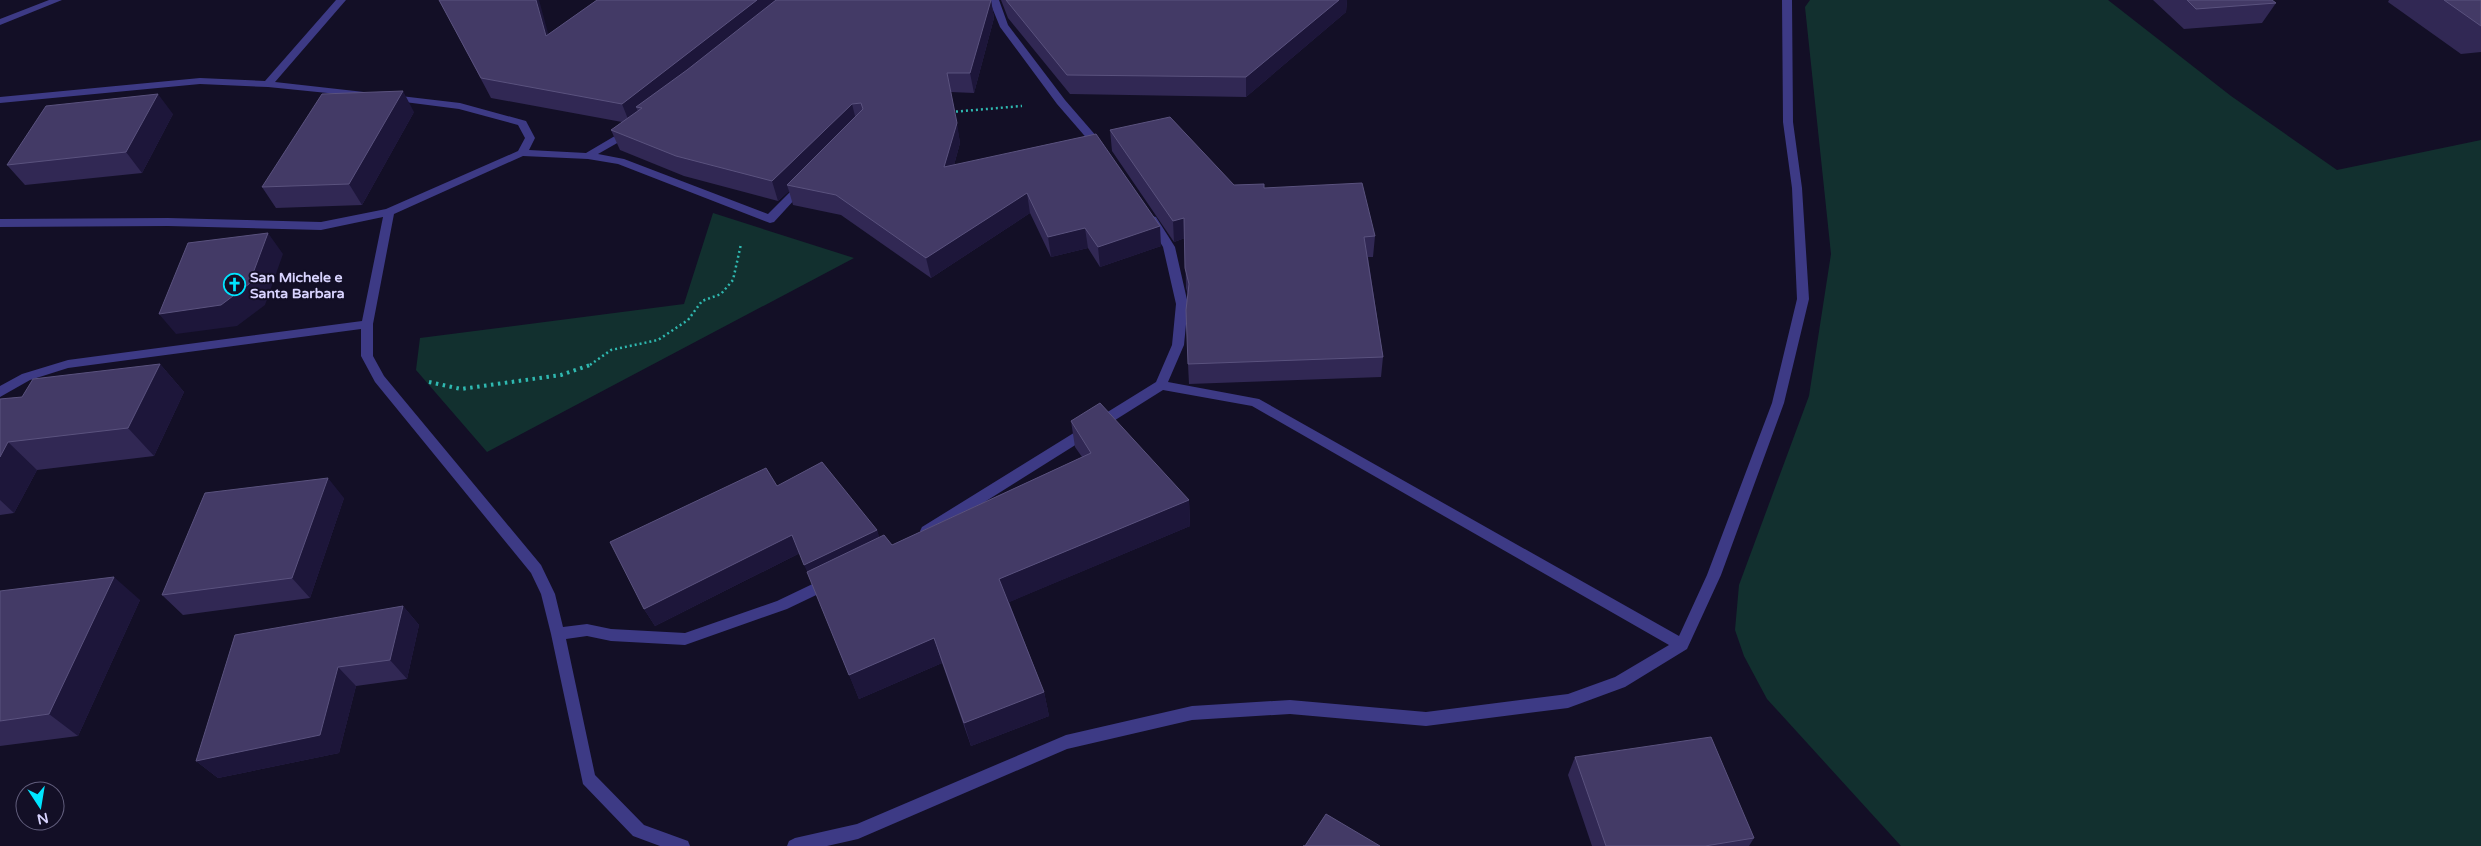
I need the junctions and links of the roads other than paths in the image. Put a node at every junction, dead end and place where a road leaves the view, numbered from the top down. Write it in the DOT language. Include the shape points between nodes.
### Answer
graph roads {
  1 [pos="58,0"];
  2 [pos="342,0"];
  3 [pos="994,0"];
  4 [pos="1787,0"];
  5 [pos="0,22"];
  6 [pos="268,84"];
  7 [pos="0,100"];
  8 [pos="641,123"];
  9 [pos="522,153"];
  10 [pos="1107,155"];
  11 [pos="588,156"];
  12 [pos="812,176"];
  13 [pos="1143,208"];
  14 [pos="389,212"];
  15 [pos="0,223"];
  16 [pos="367,324"];
  17 [pos="1161,385"];
  18 [pos="0,392"];
  19 [pos="912,540"];
  20 [pos="844,576"];
  21 [pos="558,634"];
  22 [pos="1682,646"];
  23 [pos="682,846"];
  24 [pos="795,846"];
  1 -- 5 [label="street"];
  2 -- 6 [label="street"];
  3 -- 10 [label="street" via="1003,25 1061,102"];
  4 -- 22 [label="street" via="1788,122 1797,188 1803,299 1778,403 1714,575"];
  6 -- 7 [label="street" via="200,81"];
  6 -- 9 [label="street" via="460,106 522,123 530,138"];
  8 -- 11 [label="street"];
  9 -- 11 [label="street"];
  9 -- 14 [label="street"];
  11 -- 12 [label="street" via="620,161 770,219"];
  13 -- 17 [label="street" via="1169,247 1182,304 1178,345"];
  14 -- 15 [label="street" via="321,226 168,222"];
  14 -- 16 [label="street"];
  16 -- 18 [label="street" via="68,364 26,377"];
  16 -- 21 [label="street" via="367,356 379,379 536,569 548,594"];
  17 -- 19 [label="street"];
  17 -- 22 [label="street" via="1255,402"];
  20 -- 21 [label="street" via="782,605 685,639 611,635 587,630"];
  21 -- 23 [label="street" via="588,779 639,831"];
  22 -- 24 [label="street" via="1620,682 1568,701 1426,719 1290,707 1192,713 1066,742 858,831"];
}
